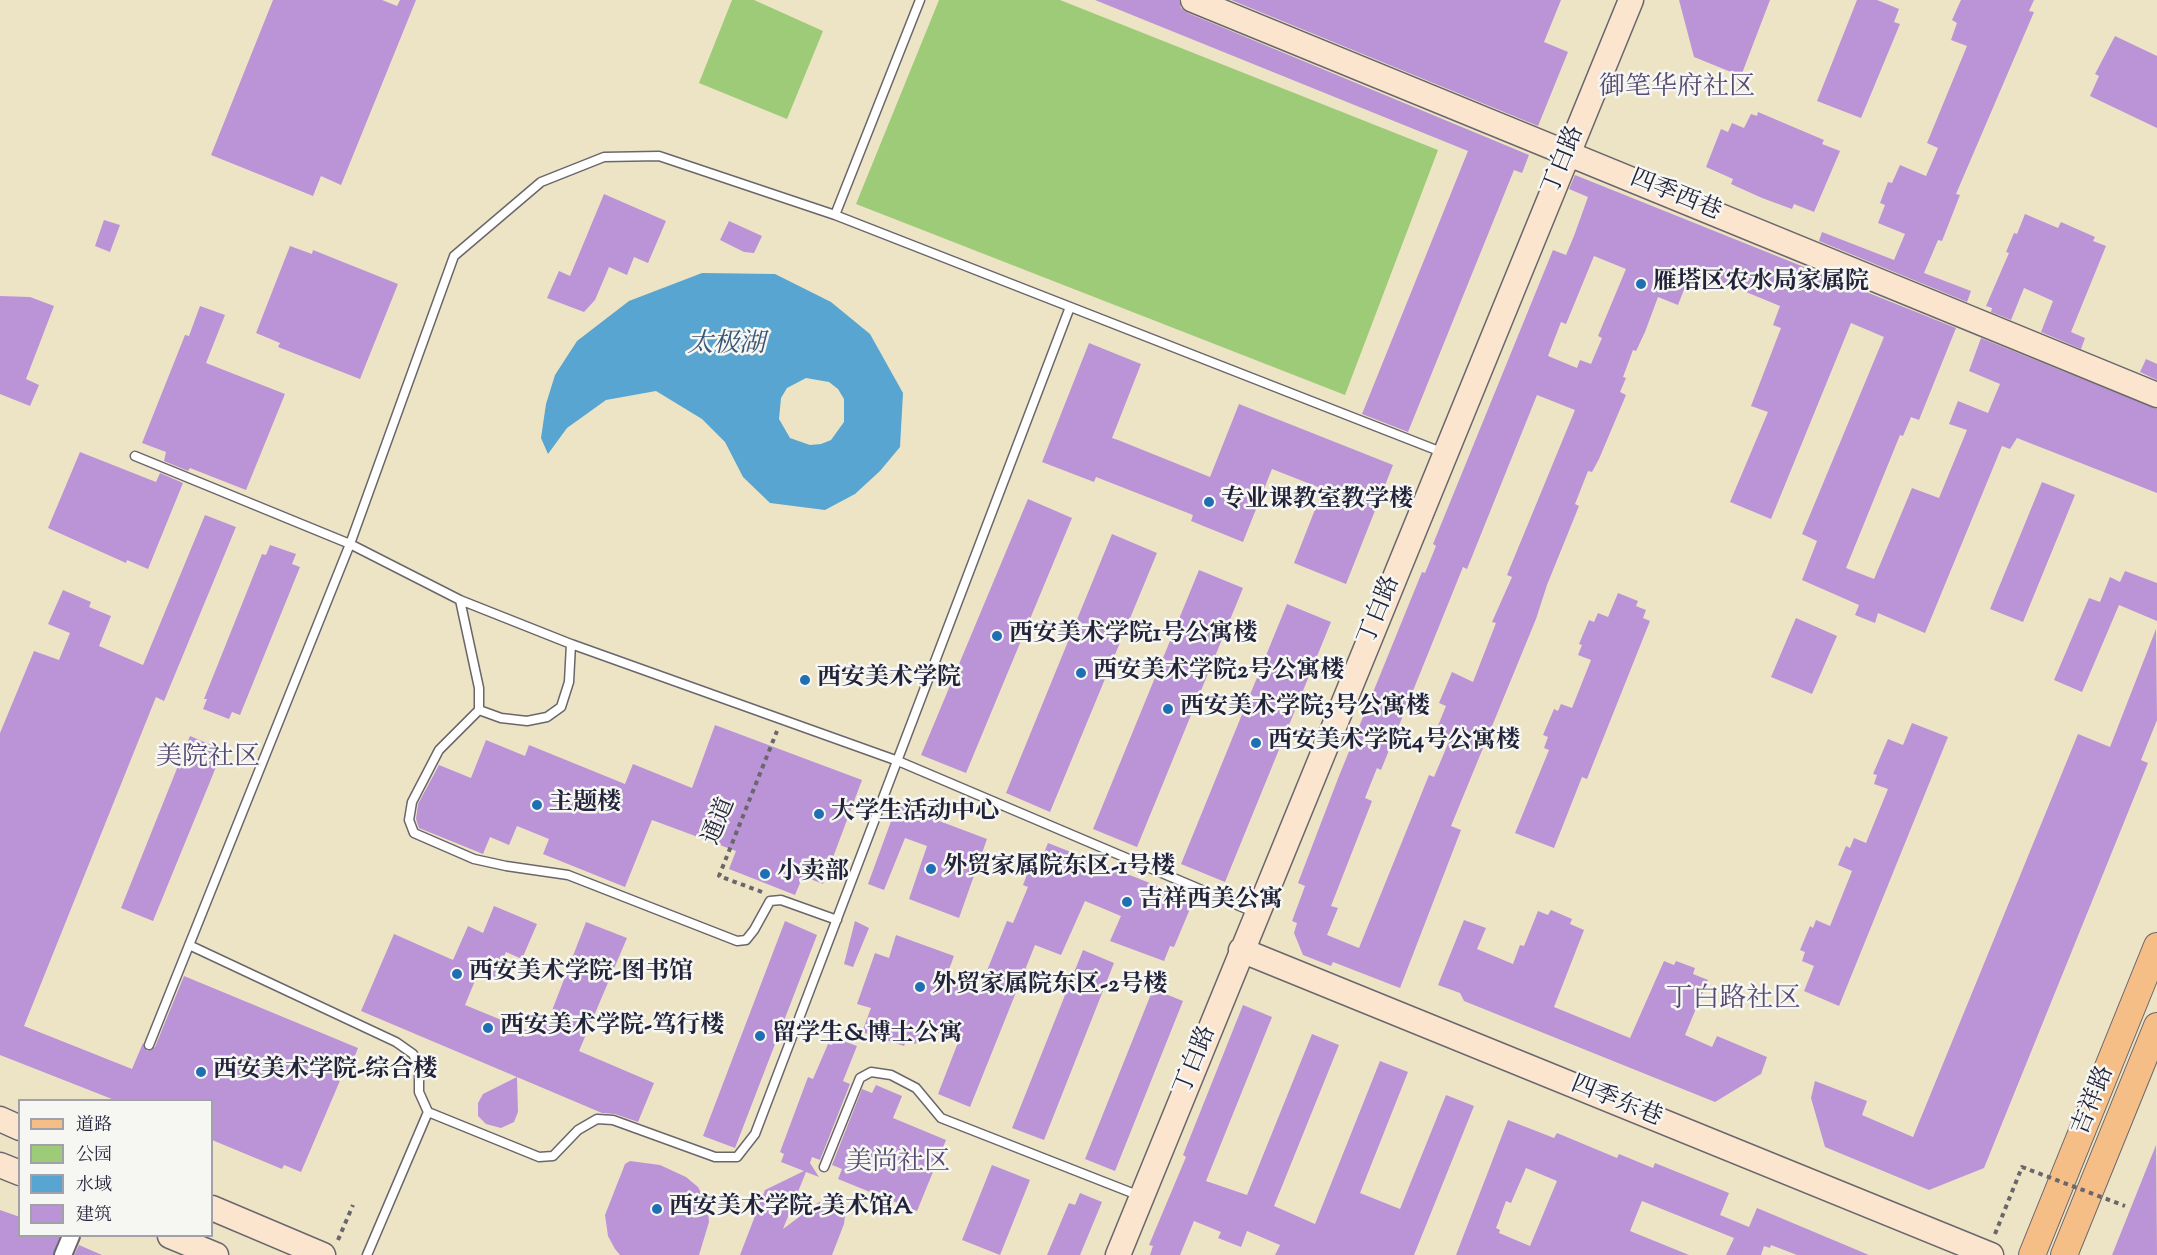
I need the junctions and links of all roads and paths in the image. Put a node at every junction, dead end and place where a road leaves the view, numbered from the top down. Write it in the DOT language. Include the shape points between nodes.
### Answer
graph roads {
  1 [pos="920,0"];
  2 [pos="1193,0"];
  3 [pos="1630,0"];
  4 [pos="1568,153"];
  5 [pos="835,215"];
  6 [pos="1070,307"];
  7 [pos="2157,395"];
  8 [pos="1446,454"];
  9 [pos="135,456"];
  10 [pos="350,544"];
  11 [pos="460,600"];
  12 [pos="571,644"];
  13 [pos="479,710"];
  14 [pos="781,719"];
  15 [pos="898,761"];
  16 [pos="781,900"];
  17 [pos="1256,913"];
  18 [pos="837,920"];
  19 [pos="189,945"];
  20 [pos="2157,946"];
  21 [pos="1241,950"];
  22 [pos="2157,1026"];
  23 [pos="149,1045"];
  24 [pos="428,1112"];
  25 [pos="0,1119"];
  26 [pos="18,1127"];
  27 [pos="0,1165"];
  28 [pos="824,1167"];
  29 [pos="18,1172"];
  30 [pos="1141,1197"];
  31 [pos="353,1205"];
  32 [pos="2125,1206"];
  33 [pos="213,1208"];
  34 [pos="71,1237"];
  35 [pos="172,1237"];
  36 [pos="1993,1245"];
  37 [pos="330,1250"];
  38 [pos="63,1255"];
  39 [pos="216,1255"];
  40 [pos="367,1255"];
  41 [pos="1118,1255"];
  42 [pos="2032,1255"];
  43 [pos="2064,1255"];
  1 -- 5 [label="lane"];
  2 -- 4 [label="street, 四季西巷"];
  3 -- 4 [label="street, 丁白路"];
  4 -- 7 [label="street, 四季西巷"];
  4 -- 8 [label="street, 丁白路"];
  5 -- 6 [label="lane"];
  5 -- 10 [label="lane" via="659,156 604,157 541,182 454,256"];
  6 -- 8 [label="lane"];
  6 -- 15 [label="lane"];
  8 -- 17 [label="street, 丁白路"];
  9 -- 10 [label="lane"];
  10 -- 11 [label="lane"];
  10 -- 19 [label="lane"];
  11 -- 12 [label="lane"];
  11 -- 13 [label="lane" via="479,688"];
  12 -- 13 [label="lane" via="561,707 547,717 527,721"];
  12 -- 14 [label="lane"];
  13 -- 16 [label="lane" via="439,750 412,802 408,820 414,833 474,858 568,875 737,941 746,940 770,901"];
  14 -- 15 [label="lane"];
  14 -- 16 [label="path, 通道" via="718,876"];
  15 -- 17 [label="lane"];
  15 -- 18 [label="lane"];
  16 -- 18 [label="lane"];
  17 -- 21 [label="street, 丁白路"];
  18 -- 24 [label="lane" via="755,1134 737,1157 715,1157 613,1120 597,1119 578,1130 553,1156 539,1157"];
  19 -- 23 [label="lane"];
  19 -- 24 [label="lane" via="414,1054 419,1067 419,1092"];
  20 -- 42 [label="main road, 吉祥路"];
  21 -- 30 [label="street, 丁白路"];
  21 -- 36 [label="street, 四季东巷"];
  22 -- 43 [label="main road, 吉祥路"];
  24 -- 40 [label="lane"];
  25 -- 26 [label="street"];
  27 -- 29 [label="street"];
  28 -- 30 [label="lane" via="860,1077 871,1072 891,1075 916,1088 941,1118"];
  30 -- 41 [label="street, 丁白路"];
  31 -- 37 [label="path"];
  32 -- 36 [label="path, bridge" via="2022,1167"];
  33 -- 37 [label="street"];
  34 -- 38 [label="street"];
  35 -- 39 [label="street"];
}
